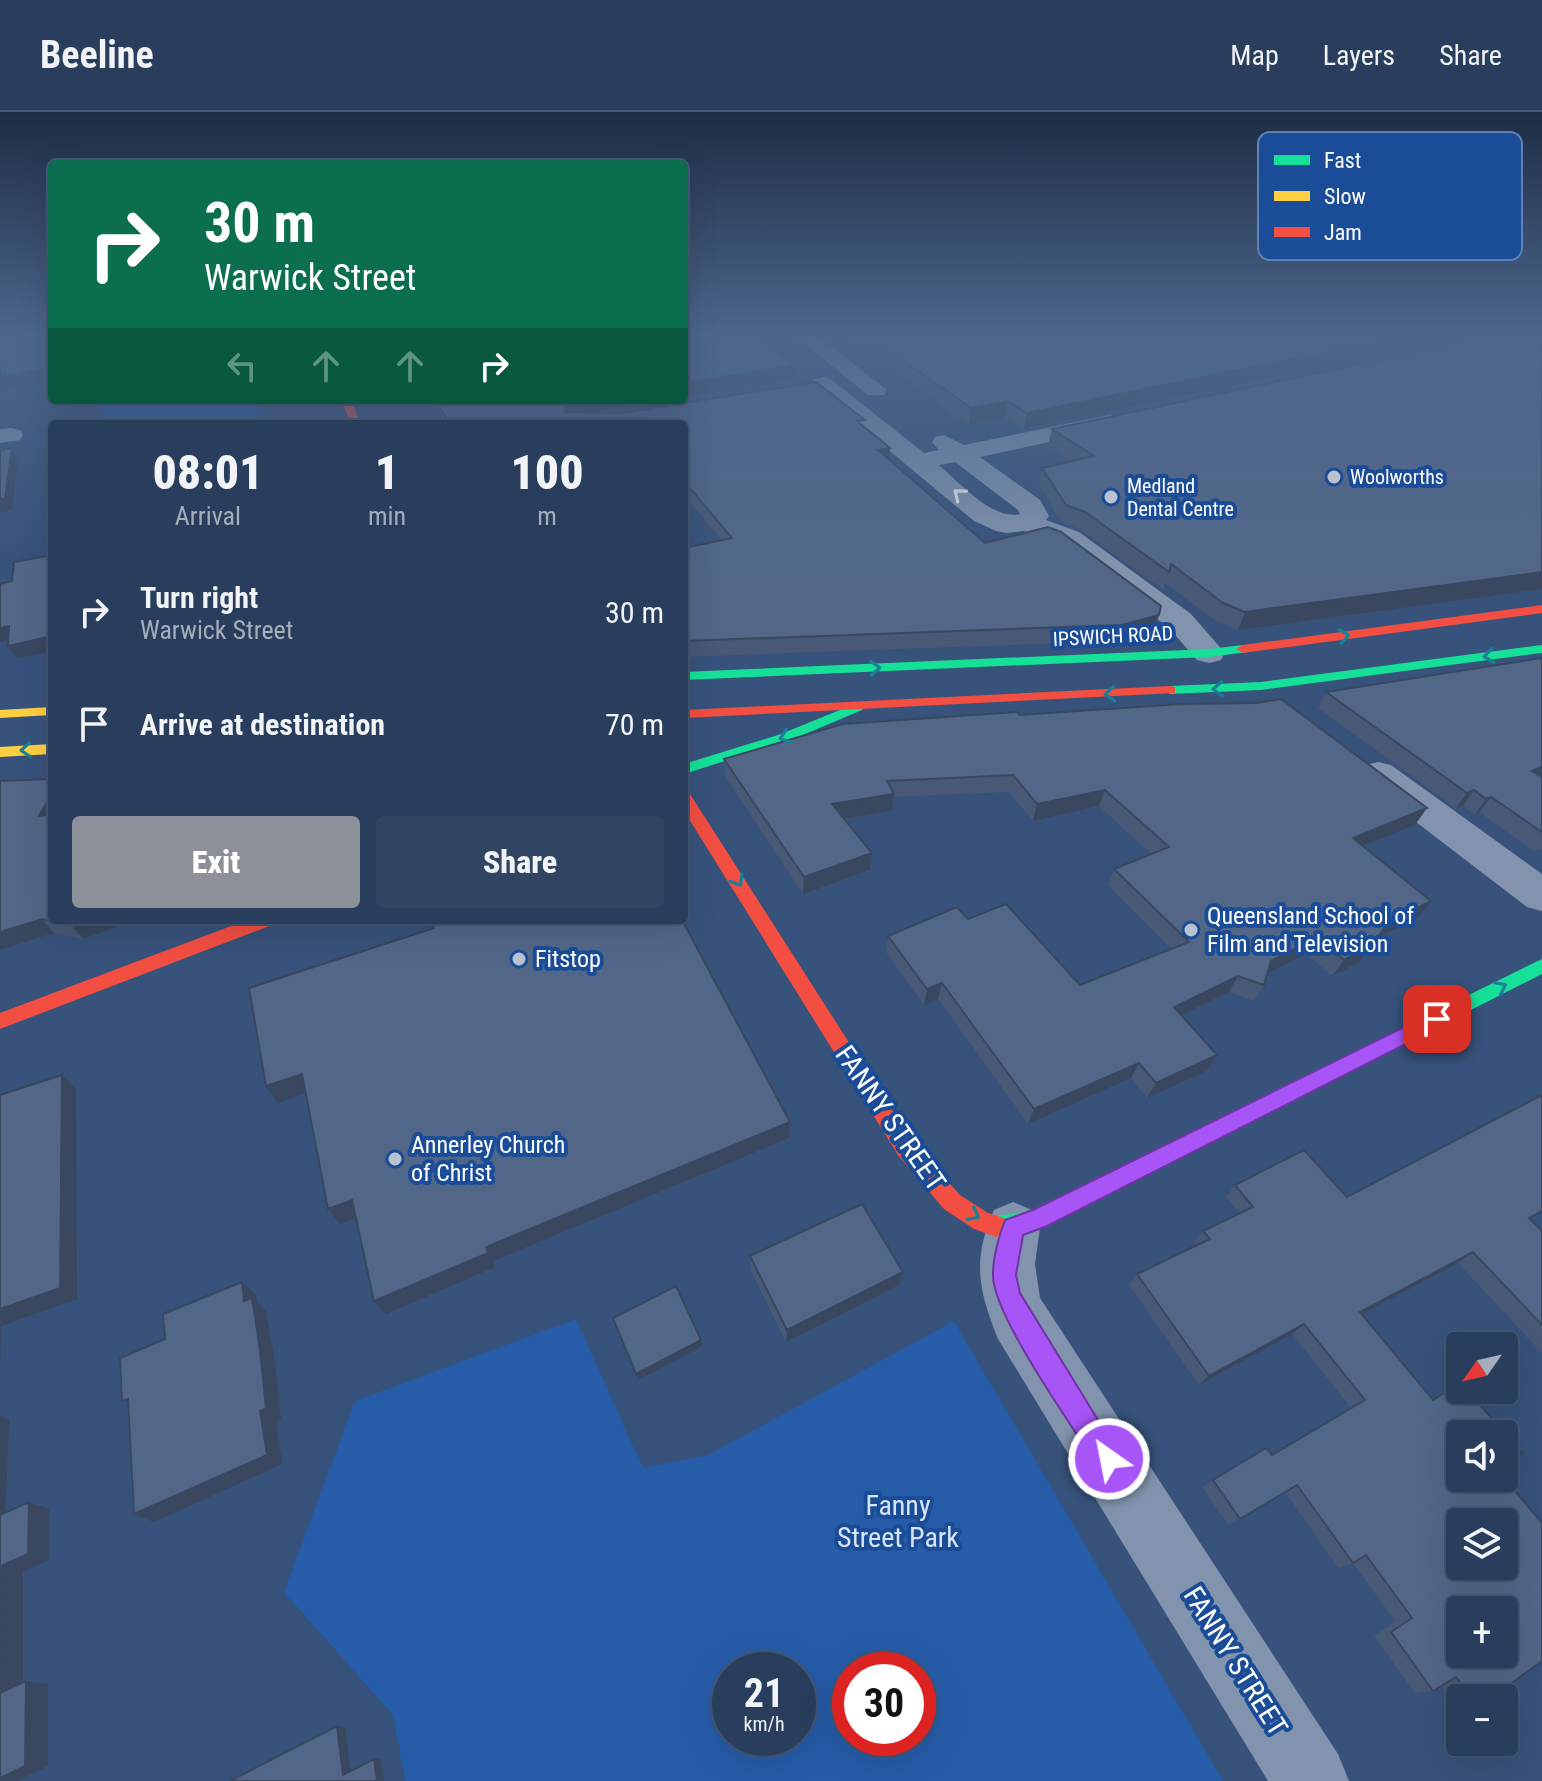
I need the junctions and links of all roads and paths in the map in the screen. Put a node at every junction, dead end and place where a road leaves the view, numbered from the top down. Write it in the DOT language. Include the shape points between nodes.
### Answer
graph roads {
  1 [pos="847,412"];
  2 [pos="1126,419"];
  3 [pos="922,425"];
  4 [pos="960,453"];
  5 [pos="919,462"];
  6 [pos="1027,522"];
  7 [pos="1542,609"];
  8 [pos="1542,649"];
  9 [pos="1209,653"];
  10 [pos="688,676"];
  11 [pos="1261,686"];
  12 [pos="857,707"];
  13 [pos="48,711"];
  14 [pos="0,714"];
  15 [pos="688,714"];
  16 [pos="1297,714"];
  17 [pos="48,749"];
  18 [pos="0,752"];
  19 [pos="1350,753"];
  20 [pos="688,768"];
  21 [pos="688,804"];
  22 [pos="1542,896"];
  23 [pos="255,924"];
  24 [pos="1542,966"];
  25 [pos="0,1021"];
  26 [pos="1013,1228"];
  27 [pos="1311,1781"];
  1 -- 5 [label="street"];
  2 -- 4 [label="street"];
  3 -- 4 [label="street"];
  4 -- 5 [label="street"];
  4 -- 6 [label="street" via="1030,506 1035,516"];
  6 -- 5 [label="street, one-way" via="993,521"];
  6 -- 9 [label="street" via="1069,538 1180,621"];
  9 -- 7 [label="main road, IPSWICH ROAD, one-way"];
  8 -- 11 [label="main road, one-way"];
  10 -- 9 [label="main road, IPSWICH ROAD, one-way"];
  11 -- 12 [label="main road, one-way"];
  11 -- 16 [label="street"];
  12 -- 15 [label="main road"];
  12 -- 20 [label="main road, one-way" via="786,737"];
  13 -- 14 [label="main road"];
  17 -- 18 [label="main road, one-way"];
  19 -- 22 [label="street"];
  21 -- 26 [label="main road, FANNY STREET, one-way" via="905,1148 947,1199 969,1214"];
  23 -- 25 [label="main road"];
  26 -- 24 [label="main road, one-way"];
  26 -- 27 [label="street, FANNY STREET" via="1004,1275 1019,1318"];
}
